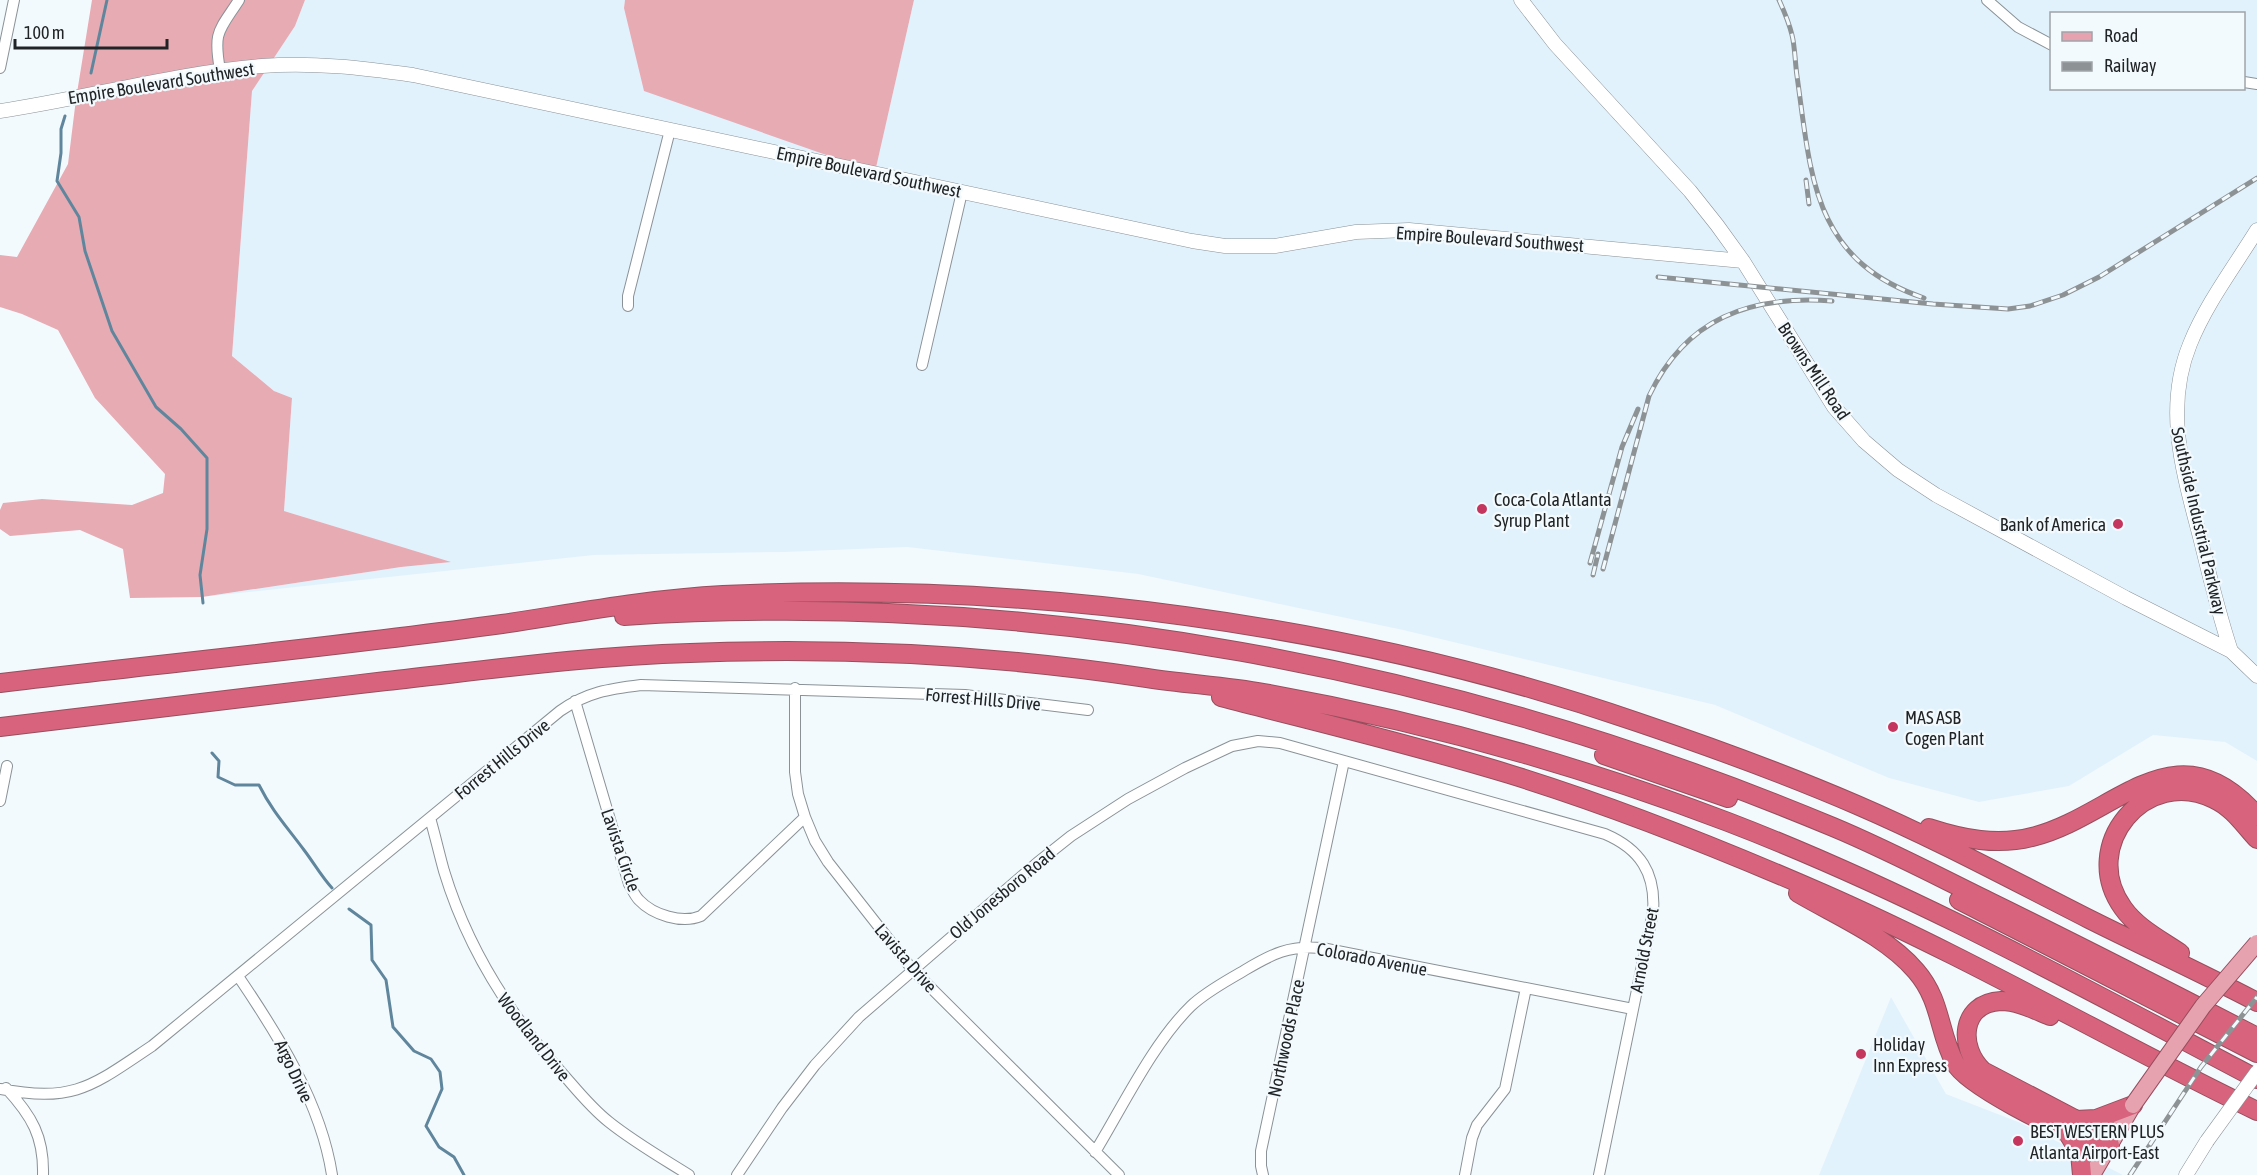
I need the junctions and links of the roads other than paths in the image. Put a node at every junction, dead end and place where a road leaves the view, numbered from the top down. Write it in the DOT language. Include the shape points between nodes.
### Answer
graph roads {
  1 [pos="239,0"];
  2 [pos="1521,0"];
  3 [pos="1986,0"];
  4 [pos="13,3"];
  5 [pos="0,4"];
  6 [pos="2050,44"];
  7 [pos="0,68"];
  8 [pos="220,70"];
  9 [pos="0,111"];
  10 [pos="670,130"];
  11 [pos="962,192"];
  12 [pos="2257,230"];
  13 [pos="1743,261"];
  14 [pos="628,306"];
  15 [pos="922,365"];
  16 [pos="501,624"];
  17 [pos="2231,651"];
  18 [pos="2257,676"];
  19 [pos="1151,678"];
  20 [pos="0,683"];
  21 [pos="795,688"];
  22 [pos="1437,694"];
  23 [pos="575,701"];
  24 [pos="1088,710"];
  25 [pos="0,727"];
  26 [pos="1344,761"];
  27 [pos="7,766"];
  28 [pos="0,801"];
  29 [pos="1859,806"];
  30 [pos="2257,816"];
  31 [pos="805,817"];
  32 [pos="430,818"];
  33 [pos="2257,839"];
  34 [pos="1734,856"];
  35 [pos="2257,943"];
  36 [pos="1305,946"];
  37 [pos="912,969"];
  38 [pos="238,976"];
  39 [pos="1526,988"];
  40 [pos="2237,991"];
  41 [pos="2257,1002"];
  42 [pos="1633,1009"];
  43 [pos="2257,1037"];
  44 [pos="2136,1049"];
  45 [pos="2257,1053"];
  46 [pos="2257,1072"];
  47 [pos="2257,1079"];
  48 [pos="0,1081"];
  49 [pos="4,1089"];
  50 [pos="2133,1105"];
  51 [pos="2257,1113"];
  52 [pos="2072,1126"];
  53 [pos="2110,1145"];
  54 [pos="1095,1152"];
  55 [pos="43,1175"];
  56 [pos="332,1175"];
  57 [pos="689,1175"];
  58 [pos="737,1175"];
  59 [pos="1119,1175"];
  60 [pos="1263,1175"];
  61 [pos="1465,1175"];
  62 [pos="1599,1175"];
  63 [pos="2082,1175"];
  64 [pos="2092,1175"];
  65 [pos="2186,1175"];
  1 -- 8 [label="street" via="216,38"];
  2 -- 13 [label="street, Browns Mill Road" via="1555,44 1690,191"];
  3 -- 6 [label="street" via="2018,27"];
  4 -- 5 [label="street"];
  4 -- 7 [label="street"];
  8 -- 9 [label="street, Empire Boulevard Southwest"];
  8 -- 10 [label="street, Empire Boulevard Southwest" via="317,65 365,68"];
  10 -- 11 [label="street, Empire Boulevard Southwest"];
  10 -- 14 [label="street"];
  11 -- 13 [label="street, Empire Boulevard Southwest" via="1225,246 1275,246 1356,232 1409,230"];
  11 -- 15 [label="street"];
  12 -- 17 [label="street, Southside Industrial Parkway" via="2199,323 2182,369 2175,409 2184,470"];
  13 -- 17 [label="street, Browns Mill Road" via="1834,407 1864,441 1898,470 1936,495"];
  16 -- 20 [label="highway"];
  16 -- 22 [label="highway" via="661,614 844,611 1014,621 1209,646"];
  16 -- 29 [label="highway" via="664,599 774,594 884,593 986,598 1177,615 1380,651 1532,689 1634,720"];
  17 -- 18 [label="street, Browns Mill Road"];
  19 -- 25 [label="highway" via="1021,661 934,656 819,651 685,653 523,665"];
  19 -- 34 [label="highway" via="1511,775"];
  19 -- 47 [label="highway" via="1258,692 1363,712 1491,744 1618,782 1731,823 1918,905"];
  21 -- 23 [label="street, Forrest Hills Drive" via="641,685 603,690"];
  21 -- 24 [label="street, Forrest Hills Drive" via="964,695"];
  21 -- 31 [label="street, Lavista Drive" via="795,772"];
  22 -- 43 [label="highway" via="1635,752 1838,829"];
  22 -- 45 [label="highway" via="1460,711 1664,775 1831,839 1912,876"];
  23 -- 31 [label="street, Lavista Circle" via="629,884 638,900 652,910 684,920 701,916"];
  23 -- 32 [label="street, Forrest Hills Drive"];
  26 -- 36 [label="street, Northwoods Place"];
  26 -- 37 [label="street, Old Jonesboro Road" via="1280,743 1258,741 1232,746 1185,768 1071,837"];
  26 -- 42 [label="street, Arnold Street" via="1605,834 1631,849 1647,870 1654,899"];
  27 -- 28 [label="street"];
  29 -- 30 [label="highway" via="1964,839 2008,841 2055,830 2155,779 2189,776 2206,778 2232,791"];
  29 -- 40 [label="highway"];
  31 -- 37 [label="street, Lavista Drive" via="828,862"];
  32 -- 38 [label="street, Forrest Hills Drive"];
  32 -- 57 [label="street, Woodland Drive" via="444,871 467,932 497,989 533,1042 608,1121"];
  33 -- 40 [label="highway" via="2214,798 2187,791 2171,792 2155,796 2129,814 2116,831 2109,851 2110,881 2124,909 2152,934"];
  34 -- 44 [label="highway" via="1878,918"];
  34 -- 52 [label="highway" via="1901,956 1917,972 1935,1002 1960,1071 1984,1089"];
  35 -- 50 [label="main road, bridge" via="2216,988"];
  36 -- 39 [label="street, Colorado Avenue"];
  36 -- 54 [label="street, Colorado Avenue" via="1268,956 1191,1006 1146,1066"];
  36 -- 60 [label="street, Northwoods Place" via="1261,1151"];
  37 -- 54 [label="street, Lavista Drive"];
  37 -- 58 [label="street, Old Jonesboro Road" via="814,1065"];
  38 -- 49 [label="street, Forrest Hills Drive" via="152,1046 96,1083 57,1094"];
  38 -- 56 [label="street, Argo Drive" via="269,1022 301,1082 322,1135"];
  39 -- 42 [label="street, Colorado Avenue"];
  39 -- 61 [label="street" via="1505,1089 1477,1125"];
  40 -- 41 [label="highway"];
  42 -- 62 [label="street, Arnold Street"];
  44 -- 51 [label="highway"];
  44 -- 52 [label="highway" via="2012,1002 1992,1002 1972,1016 1966,1046 1975,1063"];
  46 -- 65 [label="street, bridge"];
  48 -- 49 [label="street"];
  49 -- 55 [label="street" via="24,1107 39,1137"];
  50 -- 52 [label="highway"];
  50 -- 53 [label="main road"];
  52 -- 53 [label="highway" via="2092,1128"];
  52 -- 63 [label="highway"];
  53 -- 64 [label="main road"];
  54 -- 59 [label="street, Lavista Drive"];
}
